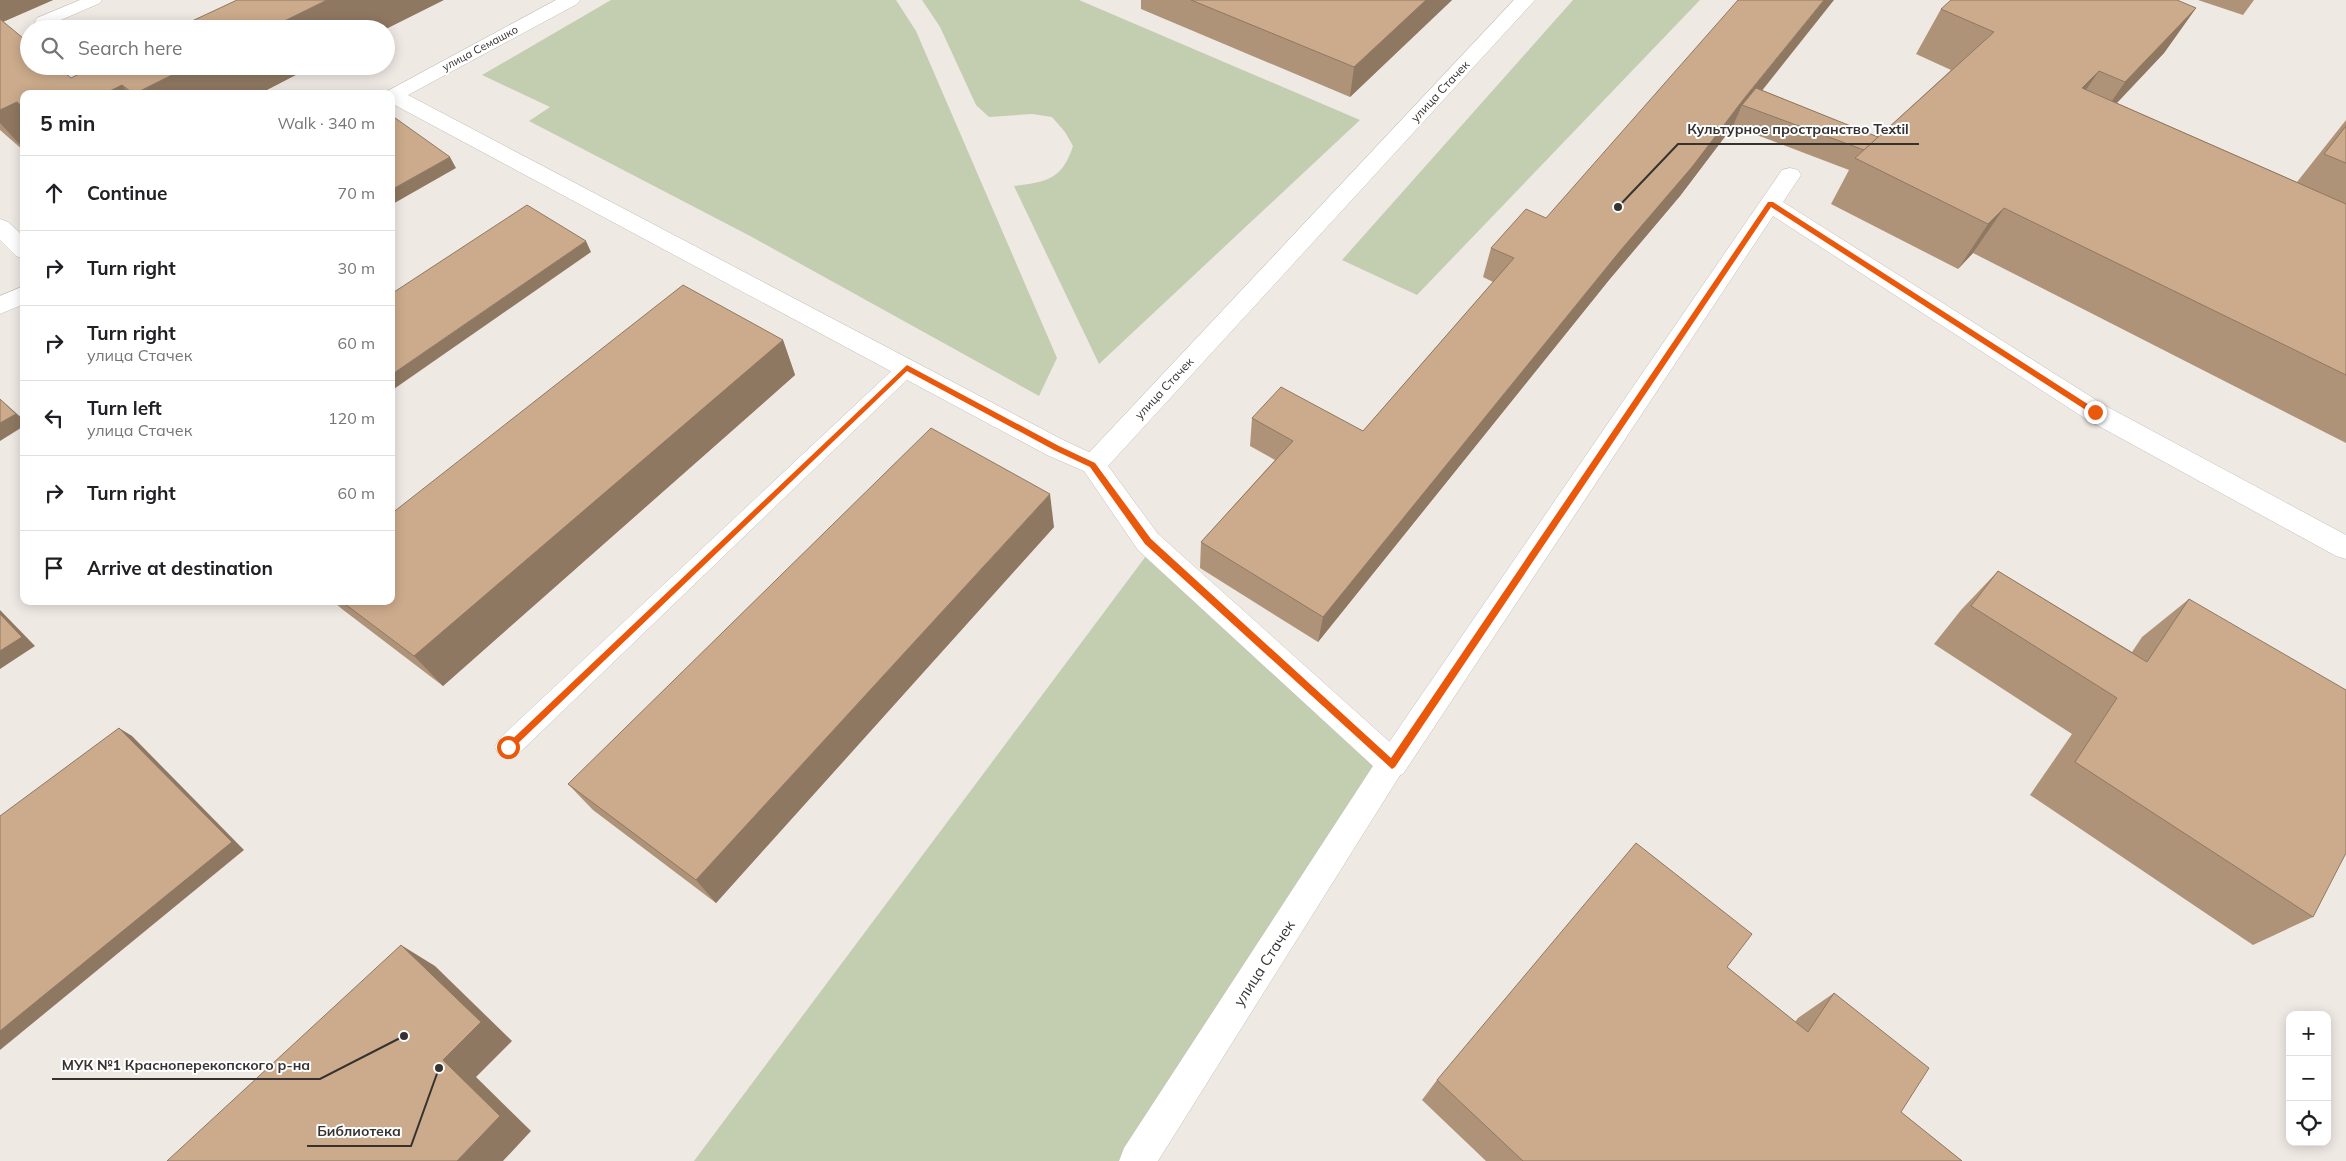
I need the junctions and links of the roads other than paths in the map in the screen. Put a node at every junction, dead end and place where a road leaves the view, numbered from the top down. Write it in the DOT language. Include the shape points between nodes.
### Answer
graph roads {
  1 [pos="94,0"];
  2 [pos="570,0"];
  3 [pos="1525,0"];
  4 [pos="48,20"];
  5 [pos="395,94"];
  6 [pos="395,98"];
  7 [pos="1790,176"];
  8 [pos="1770,204"];
  9 [pos="0,227"];
  10 [pos="20,247"];
  11 [pos="20,296"];
  12 [pos="0,306"];
  13 [pos="907,368"];
  14 [pos="1093,465"];
  15 [pos="2346,548"];
  16 [pos="508,747"];
  17 [pos="1392,764"];
  18 [pos="1137,1161"];
  1 -- 4 [label="lane"];
  2 -- 5 [label="street, улица Семашко"];
  3 -- 14 [label="street, улица Стачек"];
  6 -- 13 [label="street"];
  7 -- 8 [label="street, улица Стачек"];
  8 -- 15 [label="street" via="2095,412"];
  8 -- 17 [label="street, улица Стачек"];
  9 -- 10 [label="street"];
  11 -- 12 [label="street"];
  13 -- 14 [label="street"];
  13 -- 16 [label="lane"];
  14 -- 17 [label="street" via="1148,542"];
  17 -- 18 [label="street, улица Стачек"];
}
